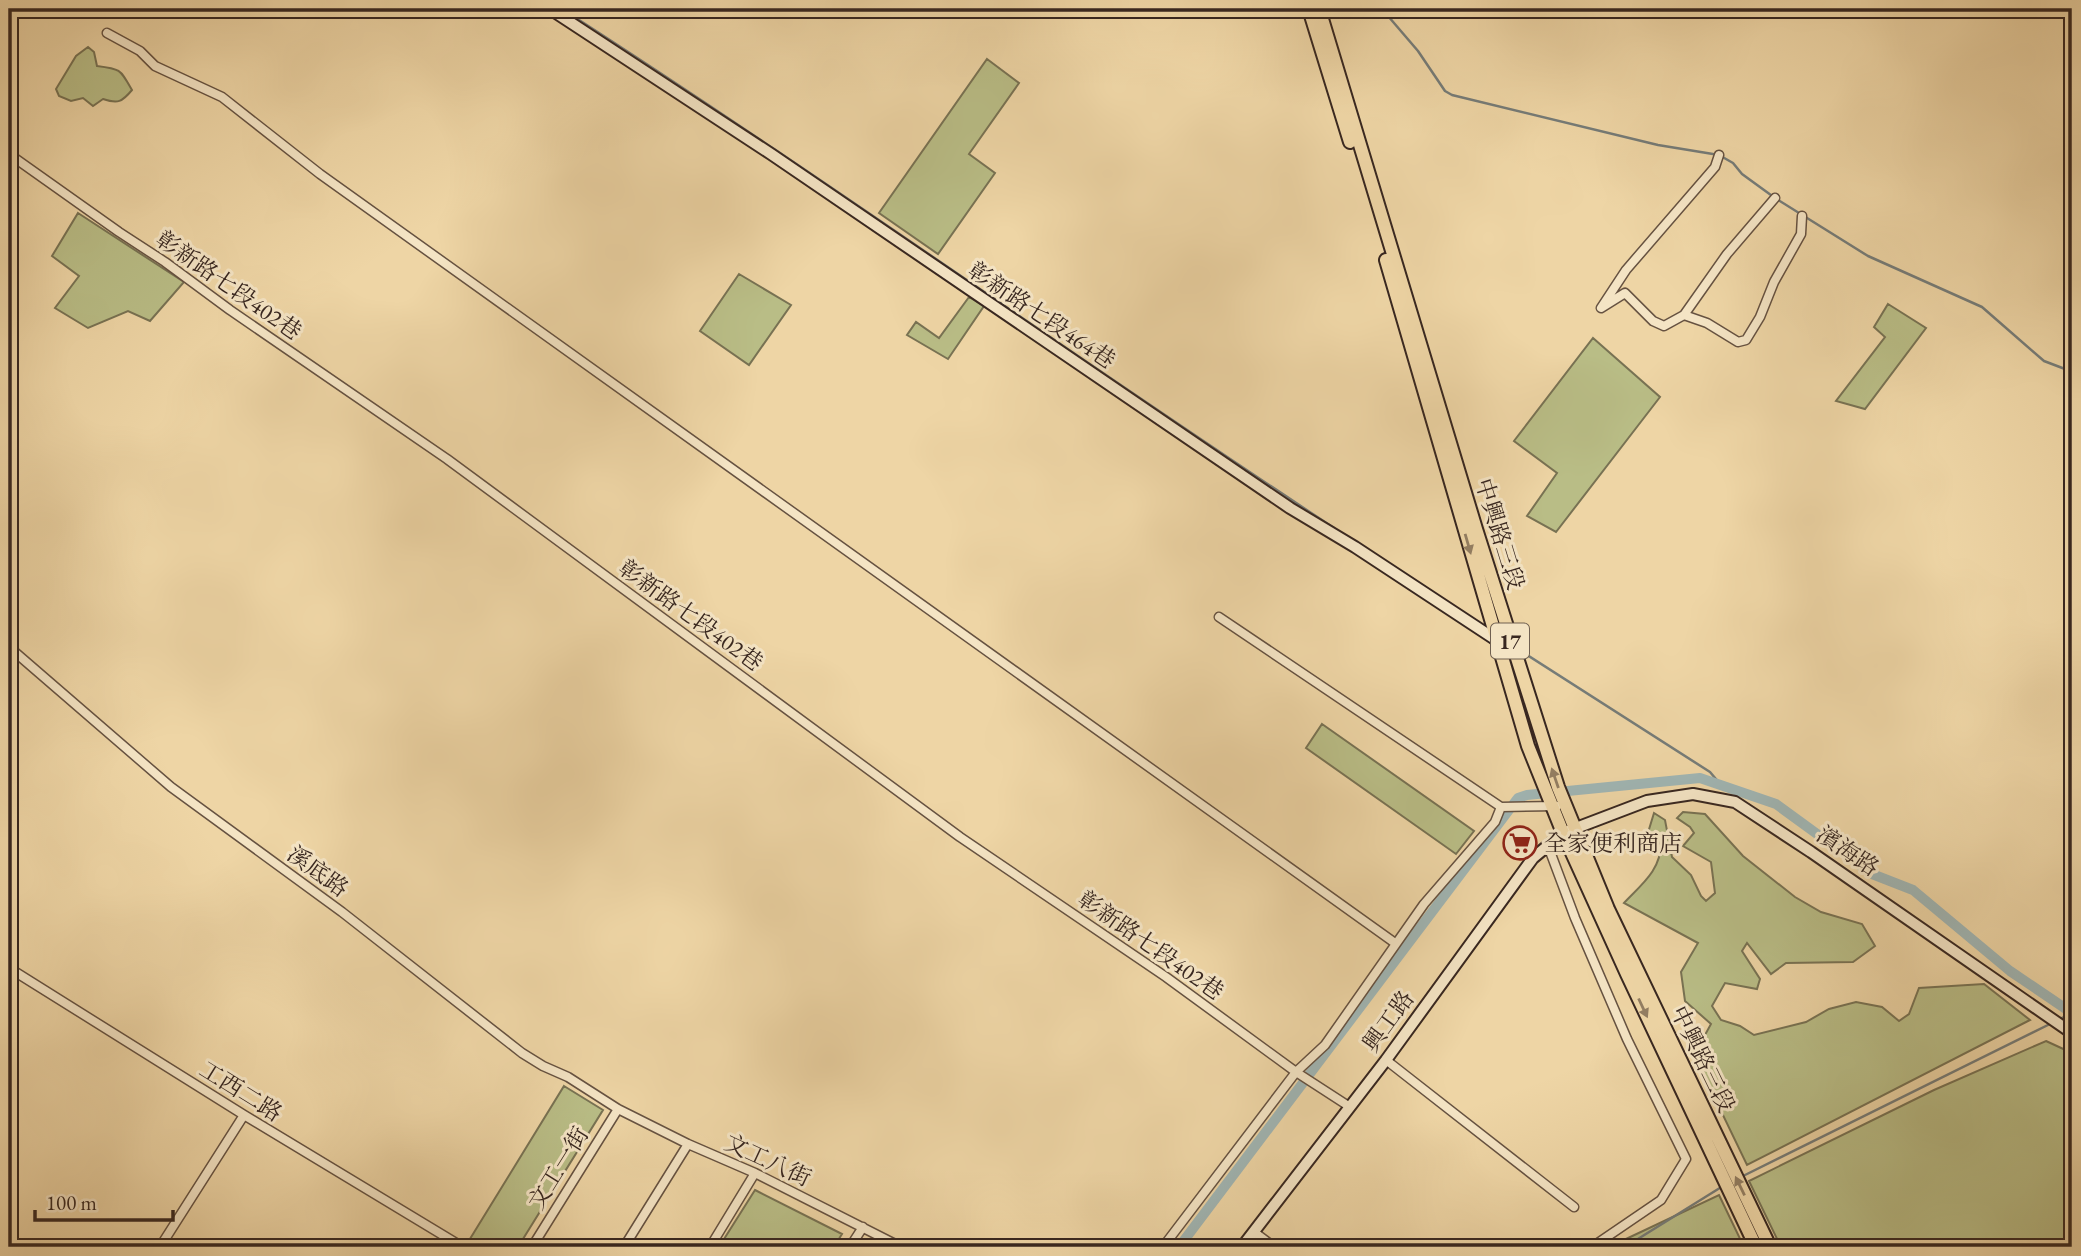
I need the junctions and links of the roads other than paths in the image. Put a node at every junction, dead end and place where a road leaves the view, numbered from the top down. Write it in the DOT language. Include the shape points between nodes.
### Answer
graph roads {
  1 [pos="550,9"];
  2 [pos="1309,9"];
  3 [pos="1319,9"];
  4 [pos="107,33"];
  5 [pos="9,154"];
  6 [pos="1719,155"];
  7 [pos="1775,198"];
  8 [pos="1802,216"];
  9 [pos="1684,315"];
  10 [pos="1219,617"];
  11 [pos="1495,639"];
  12 [pos="9,647"];
  13 [pos="1513,650"];
  14 [pos="1566,805"];
  15 [pos="1504,807"];
  16 [pos="1546,808"];
  17 [pos="1569,830"];
  18 [pos="1548,846"];
  19 [pos="1395,943"];
  20 [pos="9,968"];
  21 [pos="2072,1033"];
  22 [pos="1386,1060"];
  23 [pos="1296,1072"];
  24 [pos="1350,1107"];
  25 [pos="618,1109"];
  26 [pos="244,1115"];
  27 [pos="688,1144"];
  28 [pos="755,1173"];
  29 [pos="1574,1207"];
  30 [pos="863,1227"];
  31 [pos="1254,1232"];
  32 [pos="456,1243"];
  33 [pos="160,1247"];
  34 [pos="532,1247"];
  35 [pos="624,1247"];
  36 [pos="710,1247"];
  37 [pos="850,1247"];
  38 [pos="901,1247"];
  39 [pos="1163,1247"];
  40 [pos="1242,1247"];
  41 [pos="1274,1247"];
  42 [pos="1592,1247"];
  43 [pos="1756,1247"];
  44 [pos="1770,1247"];
  1 -- 11 [label="street, 彰新路七段464巷" via="1290,508"];
  2 -- 11 [label="main road, 中興路三段 / 17, one-way"];
  3 -- 13 [label="main road, 中興路三段 / 17"];
  4 -- 19 [label="street" via="140,51 155,66 222,97 320,174"];
  5 -- 23 [label="street, 彰新路七段402巷" via="447,459 960,837"];
  6 -- 9 [label="street" via="1716,167 1626,270 1601,308 1625,293 1664,326"];
  7 -- 9 [label="street" via="1727,254"];
  8 -- 9 [label="street" via="1801,234 1746,341 1738,342"];
  10 -- 15 [label="street"];
  11 -- 13 [label="street, 彰新路七段464巷"];
  11 -- 16 [label="main road, 中興路三段 / 17"];
  12 -- 25 [label="street, 溪底路" via="172,788 522,1052"];
  14 -- 13 [label="main road, 中興路三段 / 17, one-way"];
  14 -- 16 [label="street"];
  14 -- 17 [label="main road, 中興路三段 / 17"];
  15 -- 16 [label="street"];
  15 -- 19 [label="street"];
  16 -- 17 [label="main road, 中興路三段 / 17"];
  17 -- 18 [label="street, 興工路"];
  17 -- 21 [label="street, 濱海路" via="1673,796 1693,794 1735,802"];
  17 -- 43 [label="main road, 中興路三段 / 17, one-way"];
  44 -- 17 [label="main road, 中興路三段 / 17, one-way"];
  18 -- 22 [label="street, 興工路" via="1533,858"];
  18 -- 42 [label="street" via="1627,1039 1686,1159 1661,1200"];
  19 -- 23 [label="street" via="1325,1045"];
  20 -- 26 [label="street, 工西二路"];
  22 -- 24 [label="street, 興工路"];
  22 -- 29 [label="street"];
  23 -- 24 [label="street, 彰新路七段402巷"];
  23 -- 39 [label="street"];
  24 -- 31 [label="street, 興工路"];
  25 -- 27 [label="street, 文工八街"];
  25 -- 34 [label="street, 文工一街"];
  26 -- 32 [label="street, 工西二路"];
  26 -- 33 [label="street"];
  27 -- 28 [label="street, 文工八街"];
  27 -- 35 [label="street"];
  28 -- 30 [label="street, 文工八街"];
  28 -- 36 [label="street"];
  30 -- 37 [label="street"];
  30 -- 38 [label="street, 文工八街"];
  31 -- 40 [label="street, 興工路"];
  31 -- 41 [label="street"];
}
